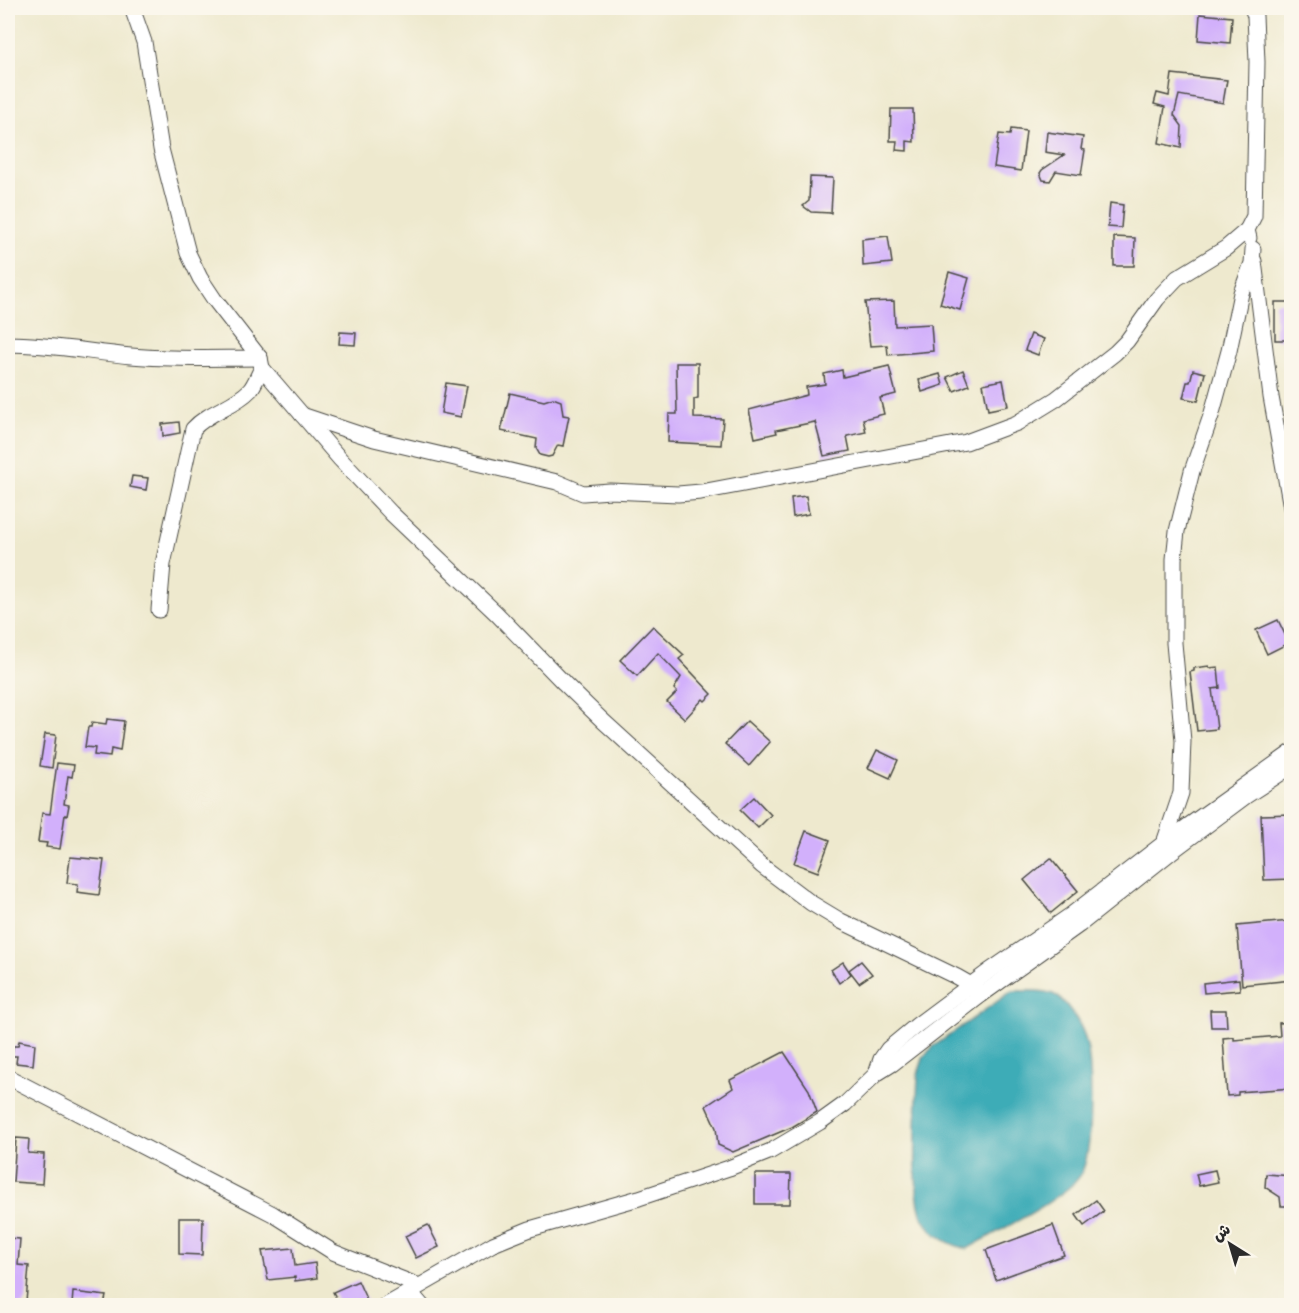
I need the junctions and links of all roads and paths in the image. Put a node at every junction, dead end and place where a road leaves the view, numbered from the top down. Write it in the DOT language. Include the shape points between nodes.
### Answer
graph roads {
  1 [pos="132,8"];
  2 [pos="1252,8"];
  3 [pos="1247,230"];
  4 [pos="1253,249"];
  5 [pos="8,344"];
  6 [pos="261,363"];
  7 [pos="302,415"];
  8 [pos="1292,513"];
  9 [pos="159,610"];
  10 [pos="1292,752"];
  11 [pos="1292,766"];
  12 [pos="1164,843"];
  13 [pos="1075,920"];
  14 [pos="976,990"];
  15 [pos="8,1077"];
  16 [pos="415,1289"];
  17 [pos="385,1305"];
  18 [pos="422,1305"];
  1 -- 6 [label="street" via="144,42 161,149 188,252 200,278"];
  2 -- 3 [label="street" via="1257,62 1254,216"];
  3 -- 4 [label="street"];
  3 -- 7 [label="street" via="1178,278 1157,299 1127,341 1050,404 1001,430 948,446 701,492 583,493 557,482 374,439"];
  4 -- 8 [label="street" via="1269,386"];
  4 -- 12 [label="street" via="1229,351 1177,531 1174,642 1184,741 1181,793"];
  5 -- 6 [label="street"];
  6 -- 7 [label="street"];
  6 -- 9 [label="street" via="251,388 193,429 165,555"];
  7 -- 14 [label="street" via="369,491 564,683 762,866 841,921"];
  10 -- 12 [label="street"];
  11 -- 13 [label="street"];
  12 -- 13 [label="street"];
  13 -- 14 [label="street"];
  14 -- 16 [label="street" via="845,1104 802,1135 729,1168 530,1229 494,1244"];
  15 -- 16 [label="street" via="273,1214 333,1252"];
  16 -- 17 [label="street"];
  16 -- 18 [label="street"];
}
